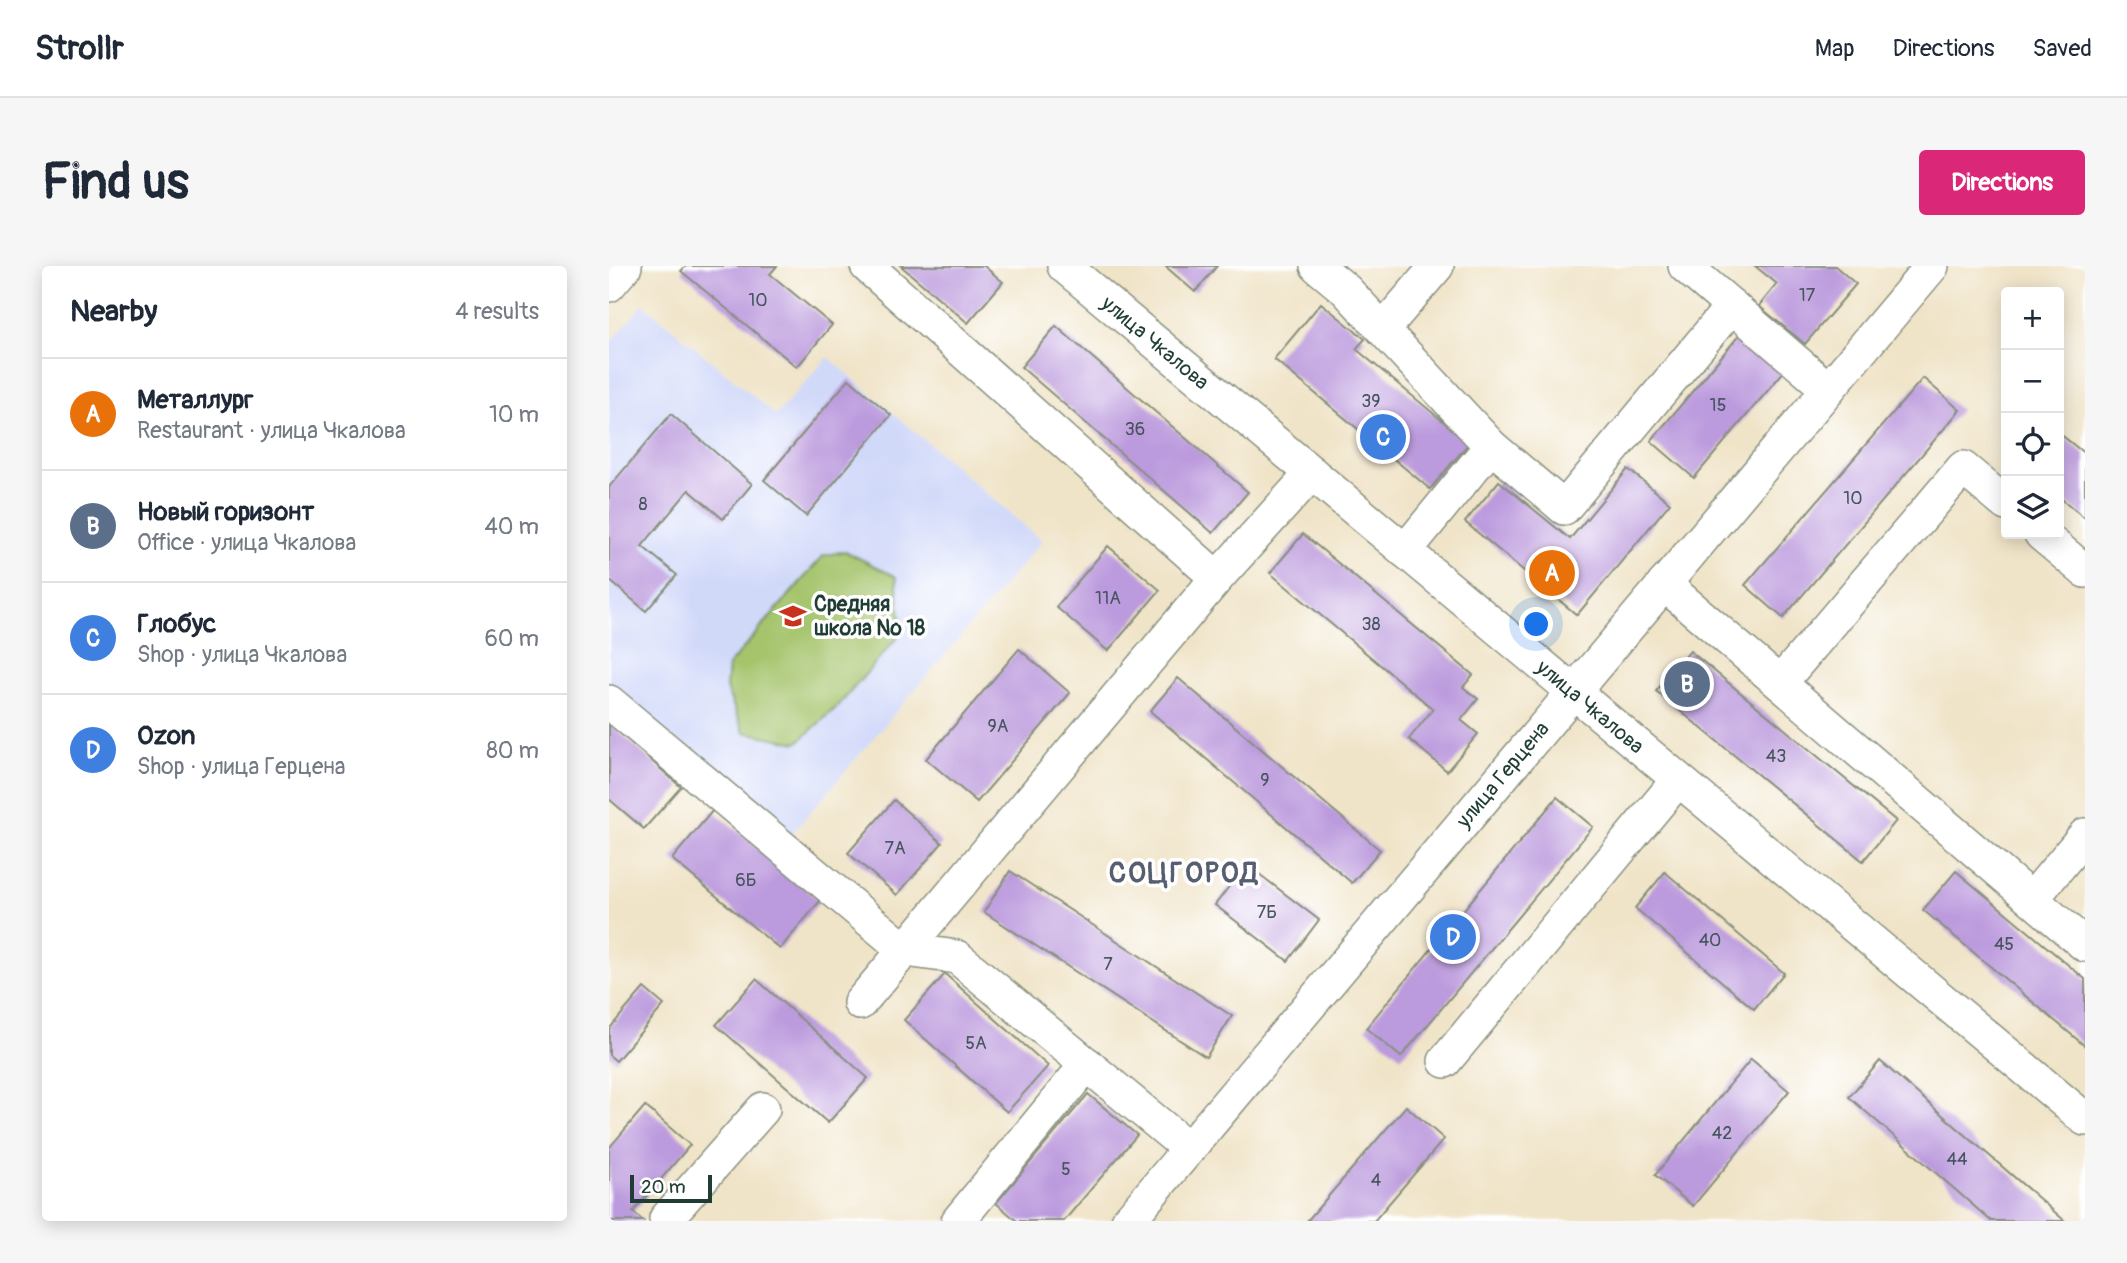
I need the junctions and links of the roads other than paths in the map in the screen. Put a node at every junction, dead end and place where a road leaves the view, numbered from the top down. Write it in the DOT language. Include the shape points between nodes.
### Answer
graph roads {
  1 [pos="625,266"];
  2 [pos="867,266"];
  3 [pos="1064,266"];
  4 [pos="1317,266"];
  5 [pos="1437,266"];
  6 [pos="1685,266"];
  7 [pos="1932,266"];
  8 [pos="609,285"];
  9 [pos="1732,306"];
  10 [pos="1383,329"];
  11 [pos="1828,389"];
  12 [pos="1491,446"];
  13 [pos="1312,473"];
  14 [pos="2001,500"];
  15 [pos="2047,539"];
  16 [pos="1405,551"];
  17 [pos="2085,570"];
  18 [pos="1217,578"];
  19 [pos="1664,584"];
  20 [pos="1780,683"];
  21 [pos="1573,692"];
  22 [pos="609,702"];
  23 [pos="1678,780"];
  24 [pos="2085,835"];
  25 [pos="2032,899"];
  26 [pos="2085,945"];
  27 [pos="905,950"];
  28 [pos="860,1003"];
  29 [pos="1445,1061"];
  30 [pos="1087,1065"];
  31 [pos="763,1109"];
  32 [pos="2085,1119"];
  33 [pos="1189,1149"];
  34 [pos="668,1221"];
  35 [pos="958,1221"];
  36 [pos="1128,1221"];
  1 -- 8 [label="street"];
  2 -- 18 [label="street"];
  3 -- 13 [label="street, улица Чкалова"];
  4 -- 10 [label="street"];
  5 -- 10 [label="street"];
  6 -- 9 [label="street"];
  7 -- 11 [label="street, улица Герцена"];
  9 -- 11 [label="street"];
  9 -- 12 [label="street" via="1564,508"];
  10 -- 12 [label="street"];
  11 -- 19 [label="street, улица Герцена"];
  12 -- 16 [label="street"];
  13 -- 16 [label="street, улица Чкалова"];
  13 -- 18 [label="street"];
  14 -- 20 [label="street" via="1963,468"];
  15 -- 17 [label="street"];
  16 -- 21 [label="street, улица Чкалова"];
  18 -- 27 [label="street"];
  19 -- 20 [label="street"];
  19 -- 21 [label="street, улица Герцена"];
  20 -- 25 [label="street"];
  21 -- 23 [label="street, улица Чкалова"];
  21 -- 33 [label="street, улица Герцена"];
  22 -- 27 [label="street"];
  23 -- 29 [label="street"];
  23 -- 32 [label="street, улица Чкалова"];
  24 -- 25 [label="street"];
  25 -- 26 [label="street"];
  27 -- 28 [label="street"];
  27 -- 30 [label="street" via="957,957"];
  30 -- 33 [label="street"];
  30 -- 35 [label="street"];
  31 -- 34 [label="street"];
  33 -- 36 [label="street, улица Герцена"];
}
